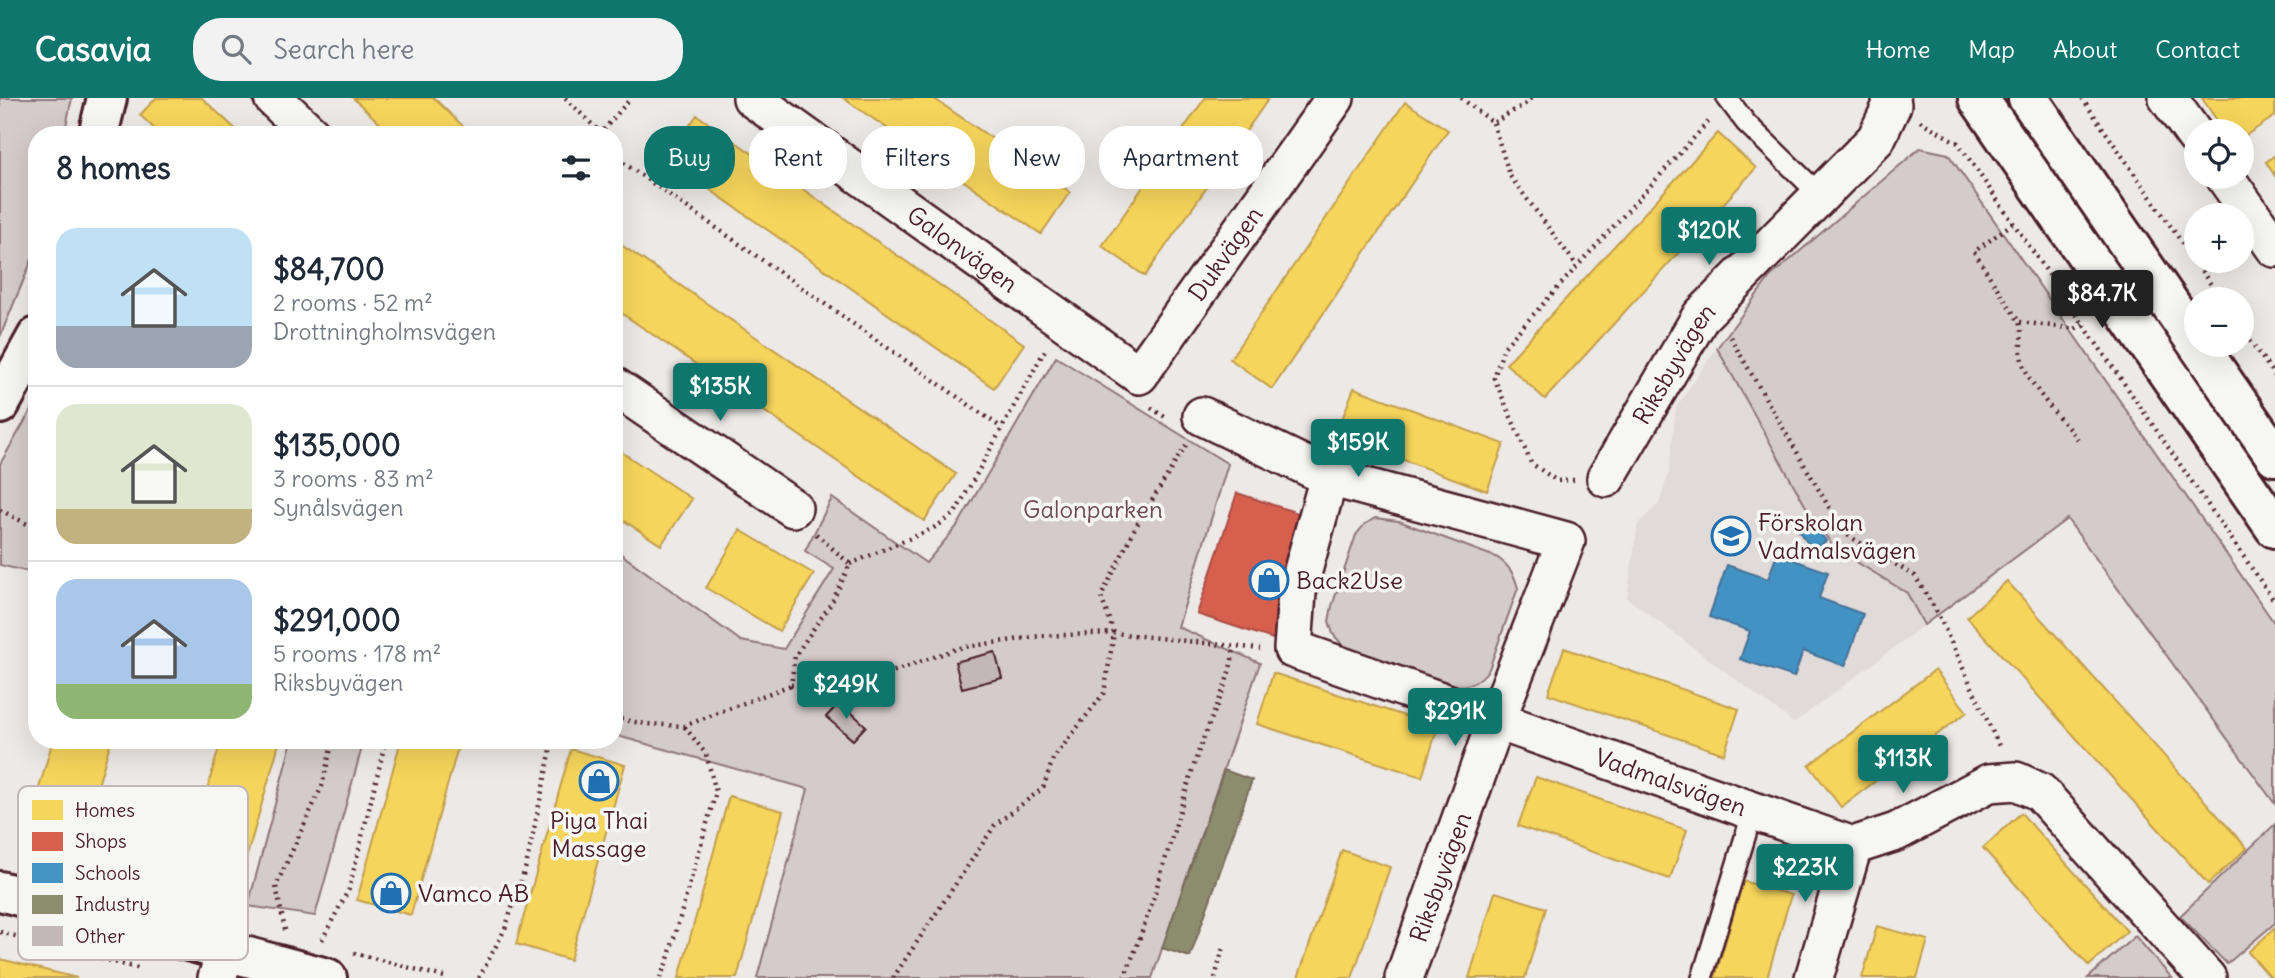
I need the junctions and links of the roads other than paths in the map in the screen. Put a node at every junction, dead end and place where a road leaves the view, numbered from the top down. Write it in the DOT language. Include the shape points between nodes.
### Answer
graph roads {
  1 [pos="107,98"];
  2 [pos="273,98"];
  3 [pos="752,98"];
  4 [pos="1335,98"];
  5 [pos="1978,98"];
  6 [pos="2028,98"];
  7 [pos="2168,98"];
  8 [pos="1728,99"];
  9 [pos="1892,101"];
  10 [pos="2184,120"];
  11 [pos="101,126"];
  12 [pos="303,126"];
  13 [pos="2233,189"];
  14 [pos="1820,195"];
  15 [pos="2275,248"];
  16 [pos="2184,325"];
  17 [pos="28,353"];
  18 [pos="2206,357"];
  19 [pos="1139,375"];
  20 [pos="623,392"];
  21 [pos="0,404"];
  22 [pos="1197,425"];
  23 [pos="2275,456"];
  24 [pos="1329,477"];
  25 [pos="1606,478"];
  26 [pos="793,508"];
  27 [pos="2275,528"];
  28 [pos="1496,721"];
  29 [pos="1753,811"];
  30 [pos="1853,846"];
  31 [pos="0,891"];
  32 [pos="18,897"];
  33 [pos="221,965"];
  34 [pos="319,976"];
  35 [pos="1404,978"];
  36 [pos="1702,978"];
  37 [pos="1814,978"];
  38 [pos="2207,978"];
  1 -- 11 [label="main road"];
  2 -- 12 [label="street"];
  3 -- 19 [label="street, Galonvägen"];
  4 -- 19 [label="street, Dukvägen"];
  5 -- 27 [label="main road"];
  6 -- 16 [label="main road"];
  7 -- 10 [label="street"];
  8 -- 14 [label="lane" via="1746,123"];
  9 -- 14 [label="street, Riksbyvägen" via="1876,139"];
  13 -- 15 [label="street"];
  14 -- 25 [label="street, Riksbyvägen" via="1701,316"];
  17 -- 21 [label="main road"];
  18 -- 23 [label="main road"];
  20 -- 26 [label="street"];
  22 -- 24 [label="street"];
  24 -- 28 [label="street" via="1297,592 1293,649"];
  24 -- 28 [label="street, Riksbyvägen" via="1566,541"];
  28 -- 29 [label="street, Vadmalsvägen"];
  28 -- 35 [label="street, Riksbyvägen"];
  29 -- 30 [label="street, Vadmalsvägen"];
  29 -- 36 [label="lane"];
  30 -- 37 [label="street"];
  30 -- 38 [label="street" via="1896,832 1989,783 2016,780 2040,792"];
  31 -- 32 [label="main road"];
  33 -- 34 [label="main road"];
}
